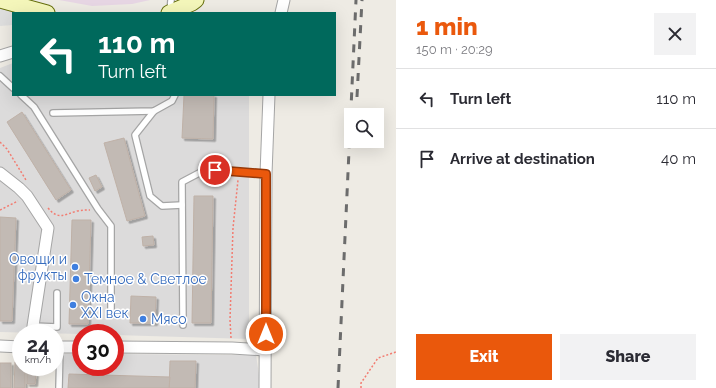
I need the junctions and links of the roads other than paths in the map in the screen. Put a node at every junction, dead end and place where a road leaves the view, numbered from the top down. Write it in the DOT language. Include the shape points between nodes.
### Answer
graph roads {
  1 [pos="0,0"];
  2 [pos="196,0"];
  3 [pos="284,0"];
  4 [pos="170,8"];
  5 [pos="43,12"];
  6 [pos="281,12"];
  7 [pos="0,76"];
  8 [pos="12,87"];
  9 [pos="22,96"];
  10 [pos="174,96"];
  11 [pos="270,96"];
  12 [pos="154,111"];
  13 [pos="53,113"];
  14 [pos="0,173"];
  15 [pos="266,174"];
  16 [pos="182,205"];
  17 [pos="57,293"];
  18 [pos="111,314"];
  19 [pos="34,324"];
  20 [pos="57,324"];
  21 [pos="183,325"];
  22 [pos="0,346"];
  23 [pos="12,347"];
  24 [pos="124,347"];
  25 [pos="265,350"];
  26 [pos="59,376"];
  27 [pos="59,388"];
  28 [pos="265,388"];
  1 -- 5 [label="street"];
  2 -- 4 [label="street"];
  3 -- 6 [label="street"];
  7 -- 8 [label="lane"];
  9 -- 18 [label="lane" via="34,107 111,226"];
  10 -- 12 [label="lane" via="172,101"];
  11 -- 15 [label="street"];
  12 -- 13 [label="lane"];
  12 -- 16 [label="lane" via="135,135 150,196 162,206"];
  14 -- 19 [label="street" via="27,196 48,228"];
  15 -- 16 [label="lane" via="215,170 201,172 182,182"];
  15 -- 25 [label="street"];
  16 -- 21 [label="lane"];
  17 -- 20 [label="lane"];
  22 -- 23 [label="street"];
  24 -- 25 [label="street"];
  25 -- 28 [label="street"];
  26 -- 27 [label="lane"];
}
